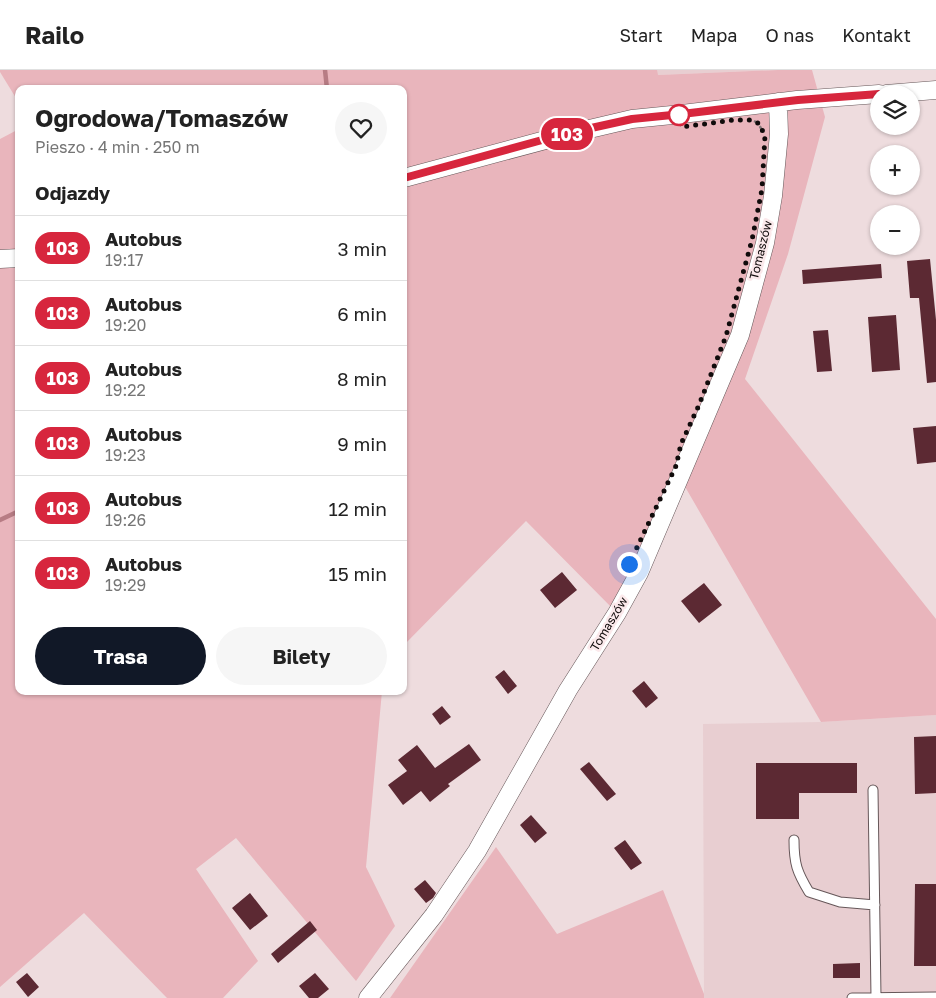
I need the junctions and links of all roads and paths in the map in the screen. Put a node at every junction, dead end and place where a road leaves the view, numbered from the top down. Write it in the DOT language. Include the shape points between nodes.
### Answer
graph roads {
  1 [pos="936,90"];
  2 [pos="920,91"];
  3 [pos="870,95"];
  4 [pos="778,102"];
  5 [pos="751,120"];
  6 [pos="765,135"];
  7 [pos="407,177"];
  8 [pos="0,258"];
  9 [pos="15,258"];
  10 [pos="873,790"];
  11 [pos="794,840"];
  12 [pos="875,905"];
  13 [pos="876,997"];
  14 [pos="936,997"];
  15 [pos="368,998"];
  16 [pos="852,998"];
  1 -- 2 [label="street"];
  3 -- 4 [label="street"];
  4 -- 7 [label="street" via="632,119"];
  4 -- 15 [label="street, Tomaszów" via="779,134 773,196 765,243 740,335 638,573 477,851 434,915"];
  5 -- 6 [label="path" via="758,123"];
  8 -- 9 [label="street"];
  10 -- 12 [label="lane"];
  11 -- 12 [label="lane" via="799,875 809,892 840,902"];
  12 -- 13 [label="lane"];
  13 -- 14 [label="lane"];
  13 -- 16 [label="lane"];
}
